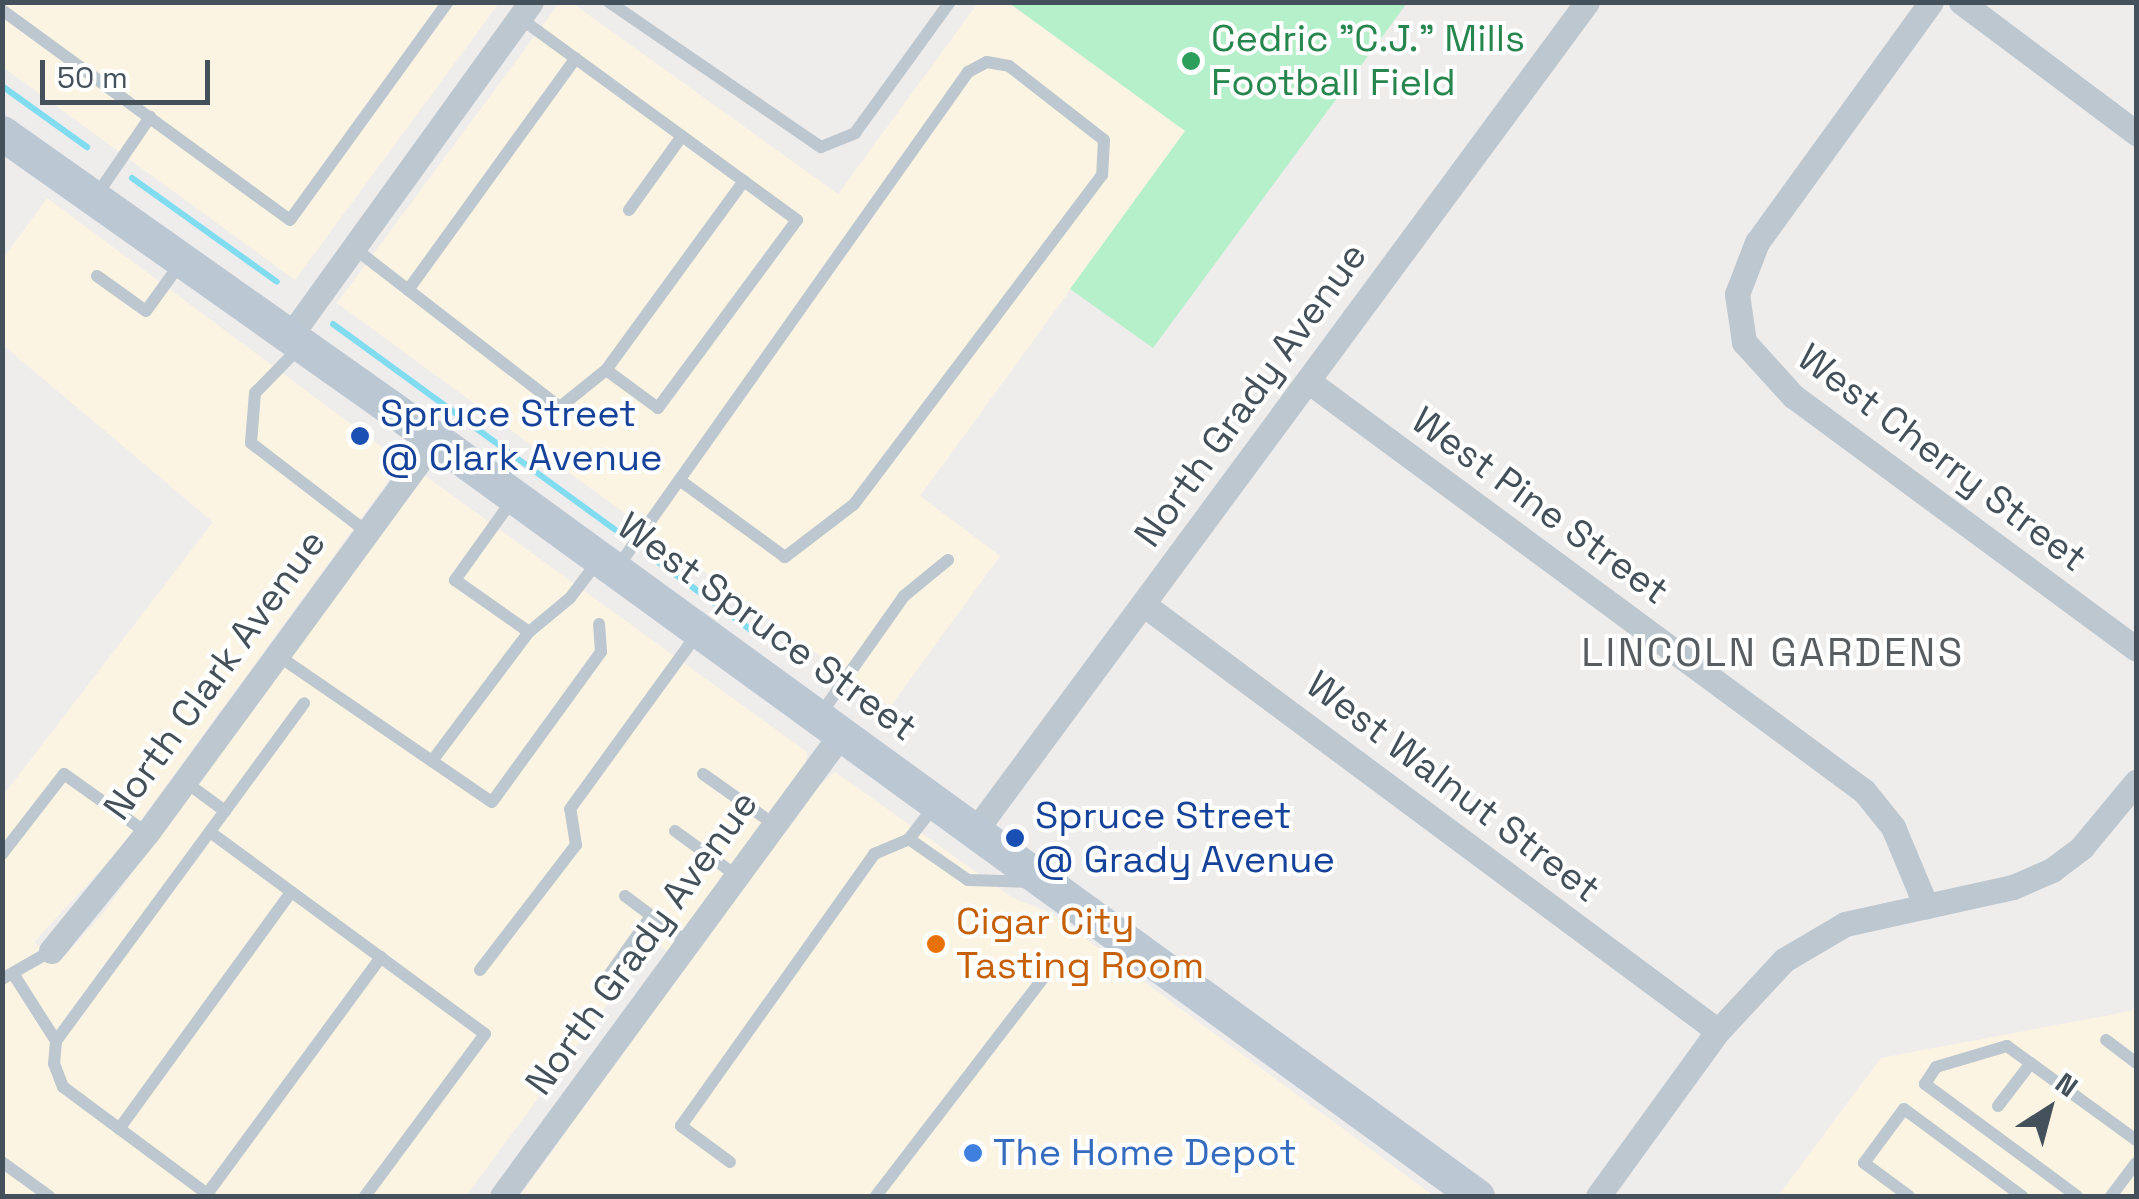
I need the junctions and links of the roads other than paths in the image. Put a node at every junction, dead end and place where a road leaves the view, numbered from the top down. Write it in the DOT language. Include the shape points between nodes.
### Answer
graph roads {
  1 [pos="448,2"];
  2 [pos="608,2"];
  3 [pos="950,2"];
  4 [pos="1587,2"];
  5 [pos="1931,2"];
  6 [pos="1961,2"];
  7 [pos="2,10"];
  8 [pos="526,10"];
  9 [pos="576,58"];
  10 [pos="150,118"];
  11 [pos="2,133"];
  12 [pos="2136,133"];
  13 [pos="682,136"];
  14 [pos="744,181"];
  15 [pos="95,198"];
  16 [pos="629,210"];
  17 [pos="354,248"];
  18 [pos="182,260"];
  19 [pos="96,276"];
  20 [pos="408,290"];
  21 [pos="296,340"];
  22 [pos="606,370"];
  23 [pos="1308,381"];
  24 [pos="435,439"];
  25 [pos="682,482"];
  26 [pos="514,496"];
  27 [pos="367,532"];
  28 [pos="948,560"];
  29 [pos="608,564"];
  30 [pos="1143,604"];
  31 [pos="599,624"];
  32 [pos="699,631"];
  33 [pos="529,632"];
  34 [pos="2136,649"];
  35 [pos="277,655"];
  36 [pos="304,703"];
  37 [pos="830,726"];
  38 [pos="432,762"];
  39 [pos="703,774"];
  40 [pos="184,781"];
  41 [pos="2136,782"];
  42 [pos="936,803"];
  43 [pos="225,811"];
  44 [pos="775,825"];
  45 [pos="676,831"];
  46 [pos="976,831"];
  47 [pos="146,832"];
  48 [pos="210,832"];
  49 [pos="909,840"];
  50 [pos="2,854"];
  51 [pos="737,876"];
  52 [pos="1042,880"];
  53 [pos="292,892"];
  54 [pos="624,896"];
  55 [pos="1926,906"];
  56 [pos="651,916"];
  57 [pos="688,943"];
  58 [pos="51,951"];
  59 [pos="381,958"];
  60 [pos="480,970"];
  61 [pos="8,977"];
  62 [pos="607,978"];
  63 [pos="1043,978"];
  64 [pos="1718,1031"];
  65 [pos="2106,1040"];
  66 [pos="56,1041"];
  67 [pos="2031,1063"];
  68 [pos="2136,1063"];
  69 [pos="1998,1106"];
  70 [pos="118,1129"];
  71 [pos="2136,1140"];
  72 [pos="730,1162"];
  73 [pos="2136,1164"];
  74 [pos="5,1171"];
  75 [pos="203,1194"];
  76 [pos="49,1196"];
  77 [pos="365,1196"];
  78 [pos="502,1196"];
  79 [pos="876,1196"];
  80 [pos="1477,1196"];
  81 [pos="1598,1196"];
  82 [pos="1909,1196"];
  83 [pos="2022,1196"];
  84 [pos="2077,1196"];
  85 [pos="2110,1196"];
  1 -- 10 [label="lane" via="290,220"];
  2 -- 3 [label="lane" via="821,147 855,133"];
  4 -- 23 [label="street, North Grady Avenue"];
  5 -- 34 [label="street, West Cherry Street" via="1757,242 1737,294 1744,342 1792,396"];
  6 -- 12 [label="street"];
  7 -- 10 [label="lane"];
  8 -- 9 [label="lane"];
  8 -- 17 [label="street"];
  9 -- 13 [label="lane"];
  9 -- 20 [label="lane"];
  10 -- 15 [label="lane"];
  11 -- 15 [label="street, West Spruce Street"];
  13 -- 14 [label="lane"];
  13 -- 16 [label="lane"];
  14 -- 22 [label="lane"];
  14 -- 22 [label="lane" via="796,220 658,408"];
  15 -- 18 [label="street, West Spruce Street"];
  17 -- 20 [label="lane"];
  17 -- 21 [label="street"];
  18 -- 19 [label="lane" via="146,311"];
  18 -- 21 [label="street, West Spruce Street"];
  20 -- 22 [label="lane" via="560,406"];
  21 -- 24 [label="street, West Spruce Street"];
  21 -- 27 [label="lane" via="256,393 251,443"];
  23 -- 30 [label="street, North Grady Avenue"];
  23 -- 55 [label="street, West Pine Street" via="1864,790 1893,827"];
  24 -- 26 [label="street, West Spruce Street"];
  24 -- 27 [label="street, North Clark Avenue"];
  25 -- 25 [label="lane" via="968,72 987,62 1009,66 1104,140 1102,175 852,505 784,557"];
  25 -- 29 [label="lane"];
  26 -- 29 [label="street, West Spruce Street"];
  26 -- 33 [label="lane" via="455,580"];
  27 -- 35 [label="street, North Clark Avenue"];
  28 -- 37 [label="lane" via="904,596"];
  29 -- 32 [label="street, West Spruce Street"];
  29 -- 33 [label="lane"];
  30 -- 46 [label="street, North Grady Avenue"];
  30 -- 64 [label="street, West Walnut Street"];
  31 -- 38 [label="lane" via="601,652 492,802"];
  32 -- 37 [label="street, West Spruce Street"];
  32 -- 60 [label="lane" via="570,809 576,845"];
  33 -- 38 [label="lane"];
  35 -- 38 [label="lane"];
  35 -- 40 [label="street, North Clark Avenue"];
  36 -- 43 [label="lane"];
  37 -- 42 [label="street, West Spruce Street"];
  37 -- 44 [label="street, North Grady Avenue"];
  39 -- 44 [label="lane"];
  40 -- 43 [label="lane"];
  40 -- 47 [label="street, North Clark Avenue"];
  41 -- 55 [label="street" via="2092,836 2052,870 2013,887"];
  42 -- 46 [label="street, West Spruce Street"];
  42 -- 49 [label="lane"];
  43 -- 48 [label="lane"];
  44 -- 51 [label="street, North Grady Avenue"];
  45 -- 51 [label="lane"];
  46 -- 52 [label="street, West Spruce Street"];
  47 -- 50 [label="lane" via="64,774"];
  47 -- 58 [label="street, North Clark Avenue"];
  48 -- 53 [label="lane"];
  48 -- 66 [label="lane"];
  49 -- 52 [label="lane" via="968,880"];
  49 -- 72 [label="lane" via="874,854 681,1126"];
  51 -- 57 [label="street, North Grady Avenue"];
  52 -- 80 [label="street, West Spruce Street"];
  53 -- 59 [label="lane"];
  53 -- 70 [label="lane"];
  54 -- 56 [label="lane"];
  55 -- 64 [label="street" via="1845,924 1811,941 1758,982"];
  56 -- 57 [label="lane"];
  56 -- 62 [label="lane"];
  57 -- 78 [label="street, North Grady Avenue"];
  58 -- 61 [label="lane"];
  59 -- 75 [label="lane"];
  59 -- 77 [label="lane" via="485,1034"];
  61 -- 66 [label="lane"];
  63 -- 79 [label="lane"];
  64 -- 81 [label="street"];
  65 -- 68 [label="lane"];
  66 -- 70 [label="lane" via="54,1064 63,1088"];
  67 -- 69 [label="lane"];
  67 -- 71 [label="lane"];
  67 -- 84 [label="lane" via="2008,1046 1936,1067 1925,1084"];
  70 -- 75 [label="lane"];
  73 -- 85 [label="lane"];
  74 -- 76 [label="lane"];
  82 -- 83 [label="lane" via="1864,1163 1904,1108"];
}
